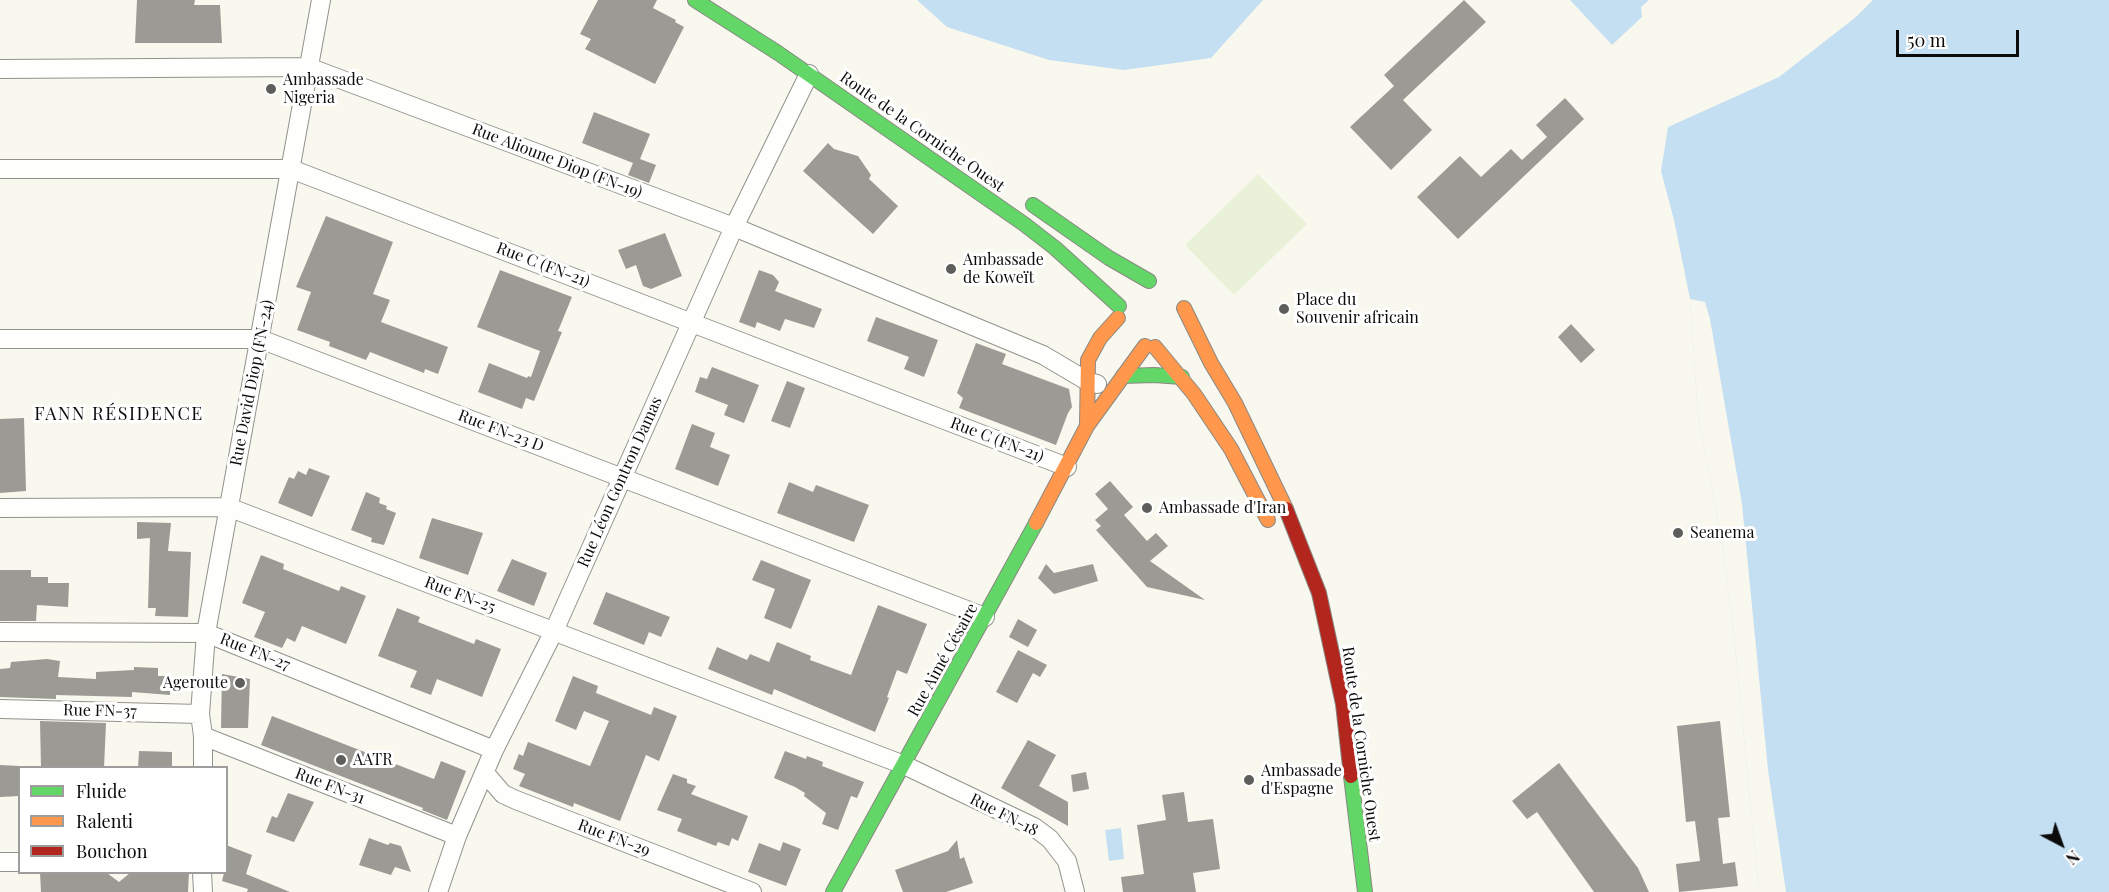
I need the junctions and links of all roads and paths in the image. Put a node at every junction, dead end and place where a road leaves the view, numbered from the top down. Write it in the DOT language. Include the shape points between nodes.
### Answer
graph roads {
  1 [pos="321,0"];
  2 [pos="695,0"];
  3 [pos="308,67"];
  4 [pos="0,69"];
  5 [pos="809,74"];
  6 [pos="291,169"];
  7 [pos="0,170"];
  8 [pos="1020,195"];
  9 [pos="734,227"];
  10 [pos="1123,307"];
  11 [pos="690,322"];
  12 [pos="1181,329"];
  13 [pos="0,339"];
  14 [pos="260,339"];
  15 [pos="1182,377"];
  16 [pos="1087,381"];
  17 [pos="1118,382"];
  18 [pos="1087,426"];
  19 [pos="1067,467"];
  20 [pos="623,477"];
  21 [pos="228,507"];
  22 [pos="0,508"];
  23 [pos="1275,537"];
  24 [pos="985,617"];
  25 [pos="554,631"];
  26 [pos="0,632"];
  27 [pos="206,633"];
  28 [pos="0,709"];
  29 [pos="200,714"];
  30 [pos="203,736"];
  31 [pos="494,750"];
  32 [pos="904,765"];
  33 [pos="203,766"];
  34 [pos="485,772"];
  35 [pos="457,836"];
  36 [pos="0,862"];
  37 [pos="18,862"];
  38 [pos="202,874"];
  39 [pos="203,892"];
  40 [pos="438,892"];
  41 [pos="752,892"];
  42 [pos="833,892"];
  43 [pos="1075,892"];
  44 [pos="1365,892"];
  1 -- 3 [label="street, Rue David Diop (FN-24)"];
  2 -- 5 [label="main road, Route de la Corniche Ouest"];
  3 -- 4 [label="street, Rue Alioune Diop (FN-19)"];
  3 -- 6 [label="street, Rue David Diop (FN-24)"];
  3 -- 9 [label="street, Rue Alioune Diop (FN-19)"];
  5 -- 9 [label="street, Rue Léon Gontron Damas"];
  5 -- 10 [label="main road, Route de la Corniche Ouest" via="1024,224"];
  6 -- 7 [label="street, Rue C (FN-21)"];
  6 -- 11 [label="street, Rue C (FN-21)"];
  6 -- 14 [label="street, Rue David Diop (FN-24)"];
  8 -- 10 [label="main road, Route de la Corniche Ouest" via="1109,258 1154,281 1139,283"];
  9 -- 11 [label="street, Rue Léon Gontron Damas"];
  9 -- 16 [label="street, Rue Alioune Diop (FN-19)" via="1043,355"];
  10 -- 16 [label="main road" via="1094,347 1088,360"];
  11 -- 19 [label="street, Rue C (FN-21)"];
  11 -- 20 [label="street, Rue Léon Gontron Damas"];
  12 -- 44 [label="main road, Route de la Corniche Ouest" via="1182,303 1284,503 1319,593 1342,704"];
  13 -- 14 [label="street, Rue FN-23 D"];
  14 -- 20 [label="street, Rue FN-23 D"];
  14 -- 21 [label="street, Rue David Diop (FN-24)"];
  15 -- 17 [label="main road" via="1154,375"];
  15 -- 17 [label="main road" via="1150,345"];
  15 -- 23 [label="main road" via="1231,449"];
  16 -- 17 [label="street, Rue Alioune Diop (FN-19)"];
  16 -- 18 [label="main road"];
  17 -- 18 [label="main road"];
  18 -- 19 [label="main road, Rue Aimé Césaire"];
  19 -- 24 [label="main road, Rue Aimé Césaire"];
  20 -- 24 [label="street, Rue FN-23 D"];
  20 -- 25 [label="street, Rue Léon Gontron Damas"];
  21 -- 22 [label="street, Rue FN-25"];
  21 -- 25 [label="street, Rue FN-25"];
  21 -- 27 [label="street, Rue David Diop (FN-24)"];
  24 -- 32 [label="main road, Rue Aimé Césaire"];
  25 -- 31 [label="street, Rue Léon Gontron Damas"];
  25 -- 32 [label="street, Rue FN-25"];
  26 -- 27 [label="street, Rue FN-27"];
  27 -- 29 [label="street, Rue David Diop (FN-24)"];
  27 -- 31 [label="street, Rue FN-27"];
  28 -- 29 [label="street, Rue FN-37"];
  29 -- 30 [label="street, Rue David Diop (FN-24)"];
  30 -- 33 [label="street, Rue David Diop (FN-24)"];
  30 -- 35 [label="street, Rue FN-31"];
  31 -- 34 [label="street, Rue Léon Gontron Damas"];
  32 -- 42 [label="main road, Rue Aimé Césaire"];
  32 -- 43 [label="street, Rue FN-18" via="1034,827 1050,839 1067,861"];
  34 -- 35 [label="street, Rue Léon Gontron Damas"];
  34 -- 41 [label="street, Rue FN-29" via="503,794 516,800"];
  35 -- 40 [label="street, Rue Léon Gontron Damas"];
  36 -- 37 [label="street"];
  38 -- 39 [label="street"];
}
